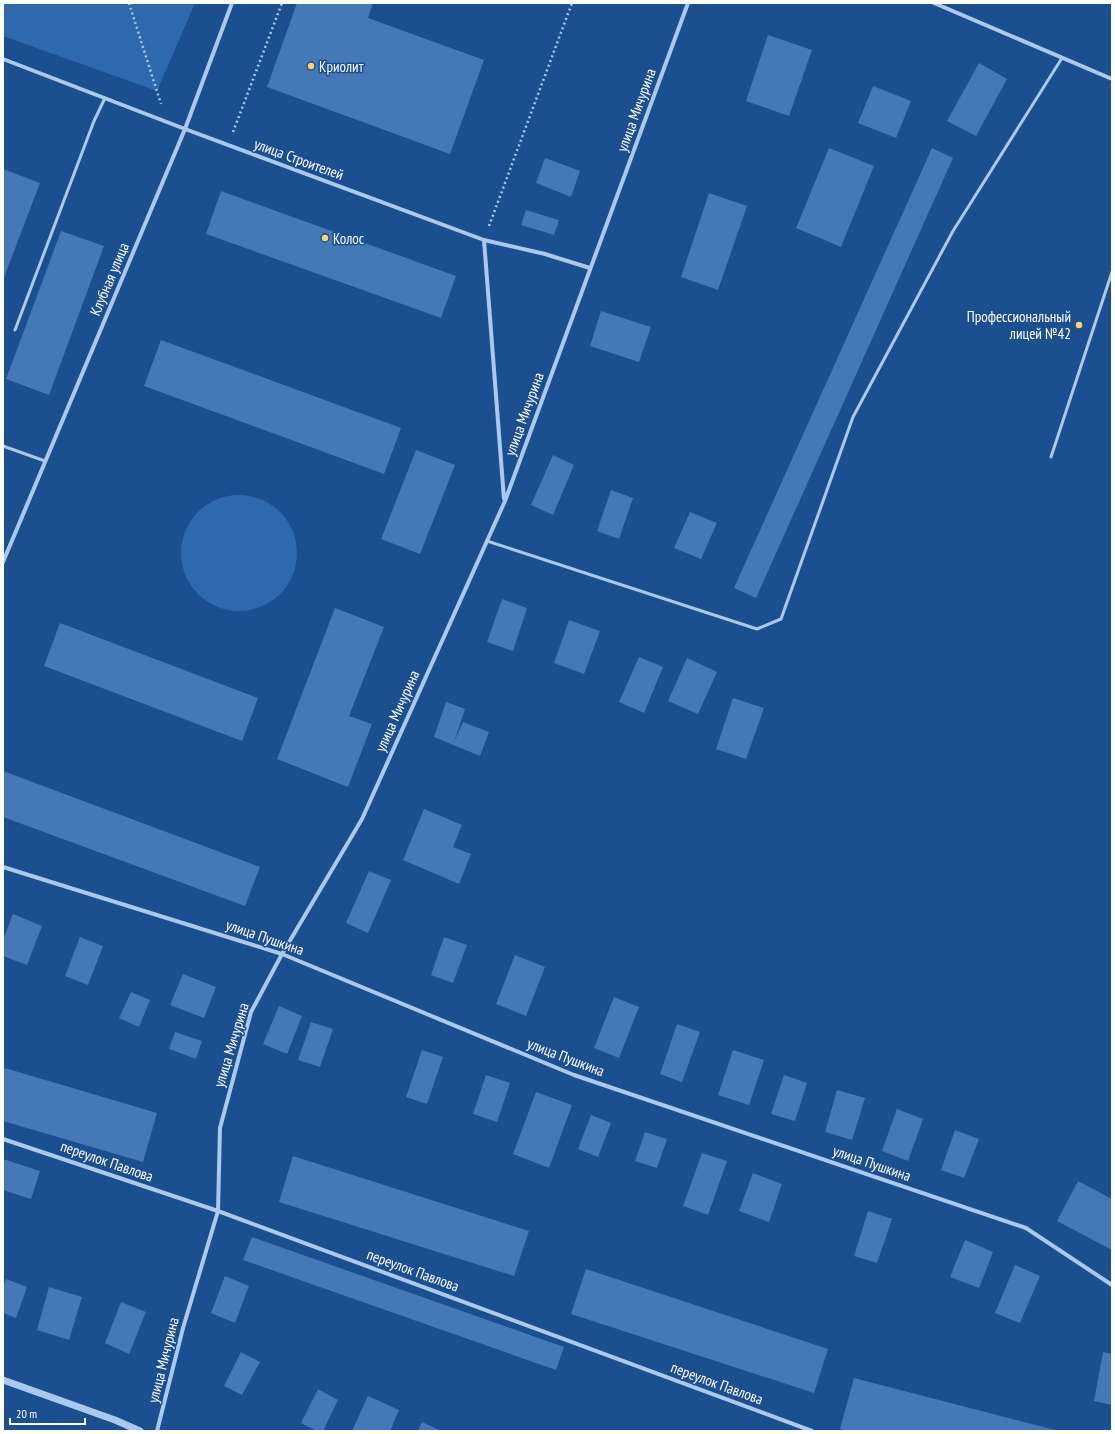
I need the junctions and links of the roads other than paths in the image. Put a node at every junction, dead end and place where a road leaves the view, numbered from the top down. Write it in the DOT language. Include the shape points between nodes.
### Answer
graph roads {
  1 [pos="232,3"];
  2 [pos="688,3"];
  3 [pos="934,3"];
  4 [pos="3,58"];
  5 [pos="1062,58"];
  6 [pos="1112,79"];
  7 [pos="105,98"];
  8 [pos="185,129"];
  9 [pos="484,240"];
  10 [pos="590,268"];
  11 [pos="1112,272"];
  12 [pos="15,330"];
  13 [pos="3,446"];
  14 [pos="1051,457"];
  15 [pos="45,461"];
  16 [pos="504,501"];
  17 [pos="486,541"];
  18 [pos="3,562"];
  19 [pos="3,867"];
  20 [pos="282,954"];
  21 [pos="3,1139"];
  22 [pos="218,1211"];
  23 [pos="1112,1285"];
  24 [pos="3,1380"];
  25 [pos="140,1431"];
  26 [pos="157,1431"];
  27 [pos="812,1431"];
  1 -- 8 [label="street, Клубная улица"];
  2 -- 10 [label="street, улица Мичурина"];
  3 -- 5 [label="street"];
  4 -- 7 [label="street, улица Строителей"];
  5 -- 6 [label="street"];
  5 -- 17 [label="lane" via="953,231 853,416 781,619 757,629"];
  7 -- 8 [label="street, улица Строителей"];
  7 -- 12 [label="lane"];
  8 -- 9 [label="street, улица Строителей"];
  8 -- 15 [label="street, Клубная улица"];
  9 -- 10 [label="street, улица Строителей" via="546,254"];
  9 -- 16 [label="street"];
  10 -- 16 [label="street, улица Мичурина"];
  11 -- 14 [label="lane"];
  13 -- 15 [label="lane"];
  15 -- 18 [label="street, Клубная улица"];
  16 -- 17 [label="street, улица Мичурина"];
  17 -- 20 [label="street, улица Мичурина" via="362,819"];
  19 -- 20 [label="street, улица Пушкина"];
  20 -- 22 [label="street, улица Мичурина" via="251,1012 220,1128"];
  20 -- 23 [label="street, улица Пушкина" via="574,1075 1026,1228"];
  21 -- 22 [label="street, переулок Павлова"];
  22 -- 26 [label="street, улица Мичурина" via="183,1328"];
  22 -- 27 [label="street, переулок Павлова"];
  24 -- 25 [label="street"];
}
